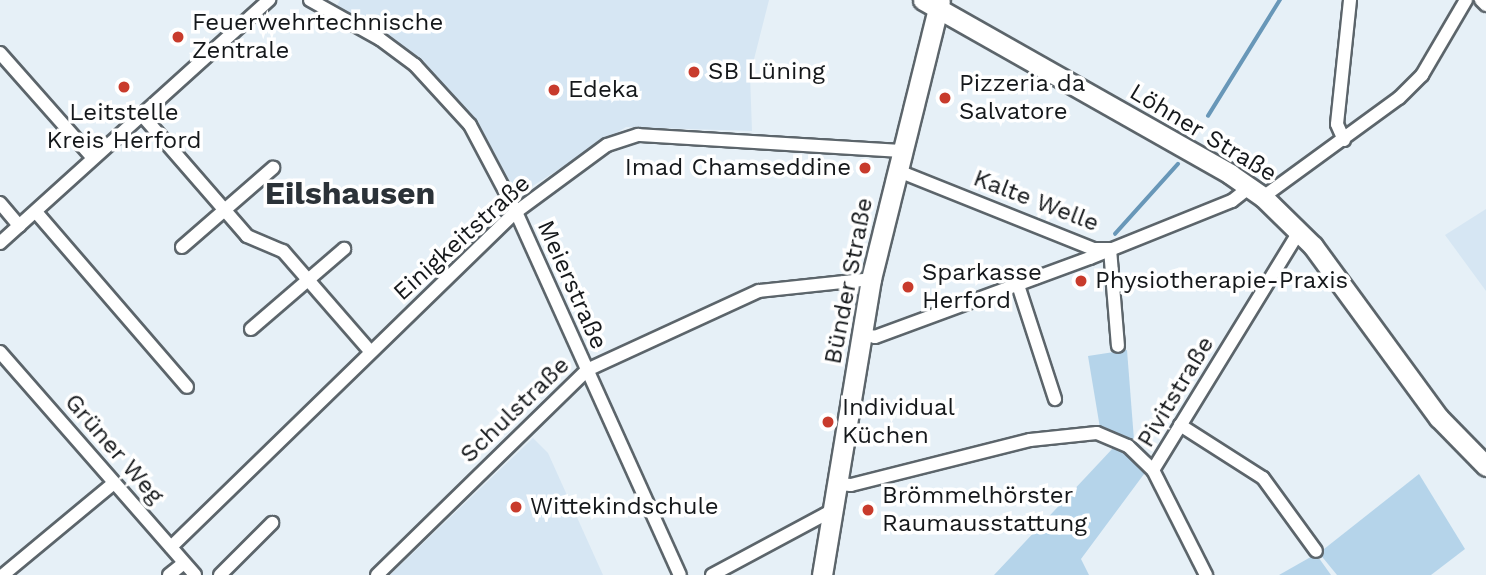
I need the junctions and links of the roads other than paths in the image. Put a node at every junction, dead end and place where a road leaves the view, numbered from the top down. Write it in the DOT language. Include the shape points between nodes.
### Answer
graph roads {
  1 [pos="269,0"];
  2 [pos="310,0"];
  3 [pos="1350,0"];
  4 [pos="1466,0"];
  5 [pos="1481,0"];
  6 [pos="934,2"];
  7 [pos="1486,5"];
  8 [pos="0,52"];
  9 [pos="142,115"];
  10 [pos="1344,140"];
  11 [pos="93,158"];
  12 [pos="898,160"];
  13 [pos="273,168"];
  14 [pos="1257,192"];
  15 [pos="0,203"];
  16 [pos="224,210"];
  17 [pos="36,212"];
  18 [pos="516,212"];
  19 [pos="19,226"];
  20 [pos="1300,230"];
  21 [pos="0,243"];
  22 [pos="182,247"];
  23 [pos="344,249"];
  24 [pos="1110,249"];
  25 [pos="871,279"];
  26 [pos="308,280"];
  27 [pos="1018,285"];
  28 [pos="251,329"];
  29 [pos="862,334"];
  30 [pos="1118,346"];
  31 [pos="370,351"];
  32 [pos="0,352"];
  33 [pos="11,364"];
  34 [pos="587,370"];
  35 [pos="0,373"];
  36 [pos="187,387"];
  37 [pos="1055,399"];
  38 [pos="1180,425"];
  39 [pos="1486,466"];
  40 [pos="1153,470"];
  41 [pos="114,483"];
  42 [pos="838,484"];
  43 [pos="833,514"];
  44 [pos="272,523"];
  45 [pos="171,547"];
  46 [pos="1316,551"];
  47 [pos="184,563"];
  48 [pos="3,570"];
  49 [pos="169,575"];
  50 [pos="195,575"];
  51 [pos="220,575"];
  52 [pos="377,575"];
  53 [pos="680,575"];
  54 [pos="712,575"];
  55 [pos="822,575"];
  56 [pos="1206,575"];
  1 -- 9 [label="street"];
  2 -- 18 [label="street, Meierstraße" via="380,39 457,107"];
  3 -- 10 [label="street" via="1337,124"];
  4 -- 10 [label="street" via="1422,75"];
  5 -- 7 [label="street"];
  6 -- 12 [label="main road, Bünder Straße"];
  6 -- 14 [label="main road, Löhner Straße"];
  8 -- 11 [label="street"];
  9 -- 11 [label="street"];
  9 -- 16 [label="street"];
  10 -- 14 [label="street"];
  11 -- 17 [label="street"];
  12 -- 18 [label="street, Einigkeitstraße" via="638,135 607,145"];
  12 -- 24 [label="street, Kalte Welle" via="1094,249"];
  12 -- 25 [label="main road, Bünder Straße"];
  13 -- 16 [label="street"];
  14 -- 20 [label="main road, Löhner Straße"];
  14 -- 24 [label="street"];
  15 -- 19 [label="street"];
  16 -- 22 [label="street"];
  16 -- 26 [label="street" via="247,236 283,251"];
  17 -- 19 [label="street"];
  17 -- 36 [label="street"];
  18 -- 31 [label="street, Einigkeitstraße"];
  18 -- 34 [label="street, Meierstraße"];
  19 -- 21 [label="street"];
  20 -- 38 [label="street, Pivitstraße"];
  20 -- 39 [label="main road, Löhner Straße" via="1439,418"];
  23 -- 26 [label="street"];
  24 -- 27 [label="street"];
  24 -- 30 [label="street, Kalte Welle"];
  25 -- 29 [label="main road, Bünder Straße"];
  25 -- 34 [label="street, Schulstraße" via="759,291"];
  26 -- 28 [label="street"];
  26 -- 31 [label="street"];
  27 -- 29 [label="street" via="875,337"];
  27 -- 37 [label="street"];
  29 -- 42 [label="main road, Bünder Straße"];
  31 -- 45 [label="street, Einigkeitstraße"];
  32 -- 33 [label="street, Grüner Weg"];
  33 -- 35 [label="street"];
  33 -- 41 [label="street, Grüner Weg"];
  34 -- 52 [label="street, Schulstraße"];
  34 -- 53 [label="street, Meierstraße"];
  38 -- 40 [label="street, Pivitstraße"];
  38 -- 46 [label="street" via="1263,478"];
  40 -- 42 [label="street, Pivitstraße" via="1128,446 1097,433 1064,434 852,485"];
  40 -- 56 [label="street"];
  41 -- 45 [label="street, Grüner Weg"];
  41 -- 48 [label="street"];
  42 -- 43 [label="main road, Bünder Straße"];
  43 -- 54 [label="street"];
  43 -- 55 [label="main road, Bünder Straße"];
  44 -- 51 [label="street"];
  45 -- 47 [label="street, Grüner Weg"];
  47 -- 49 [label="street"];
  47 -- 50 [label="street, Grüner Weg"];
}
